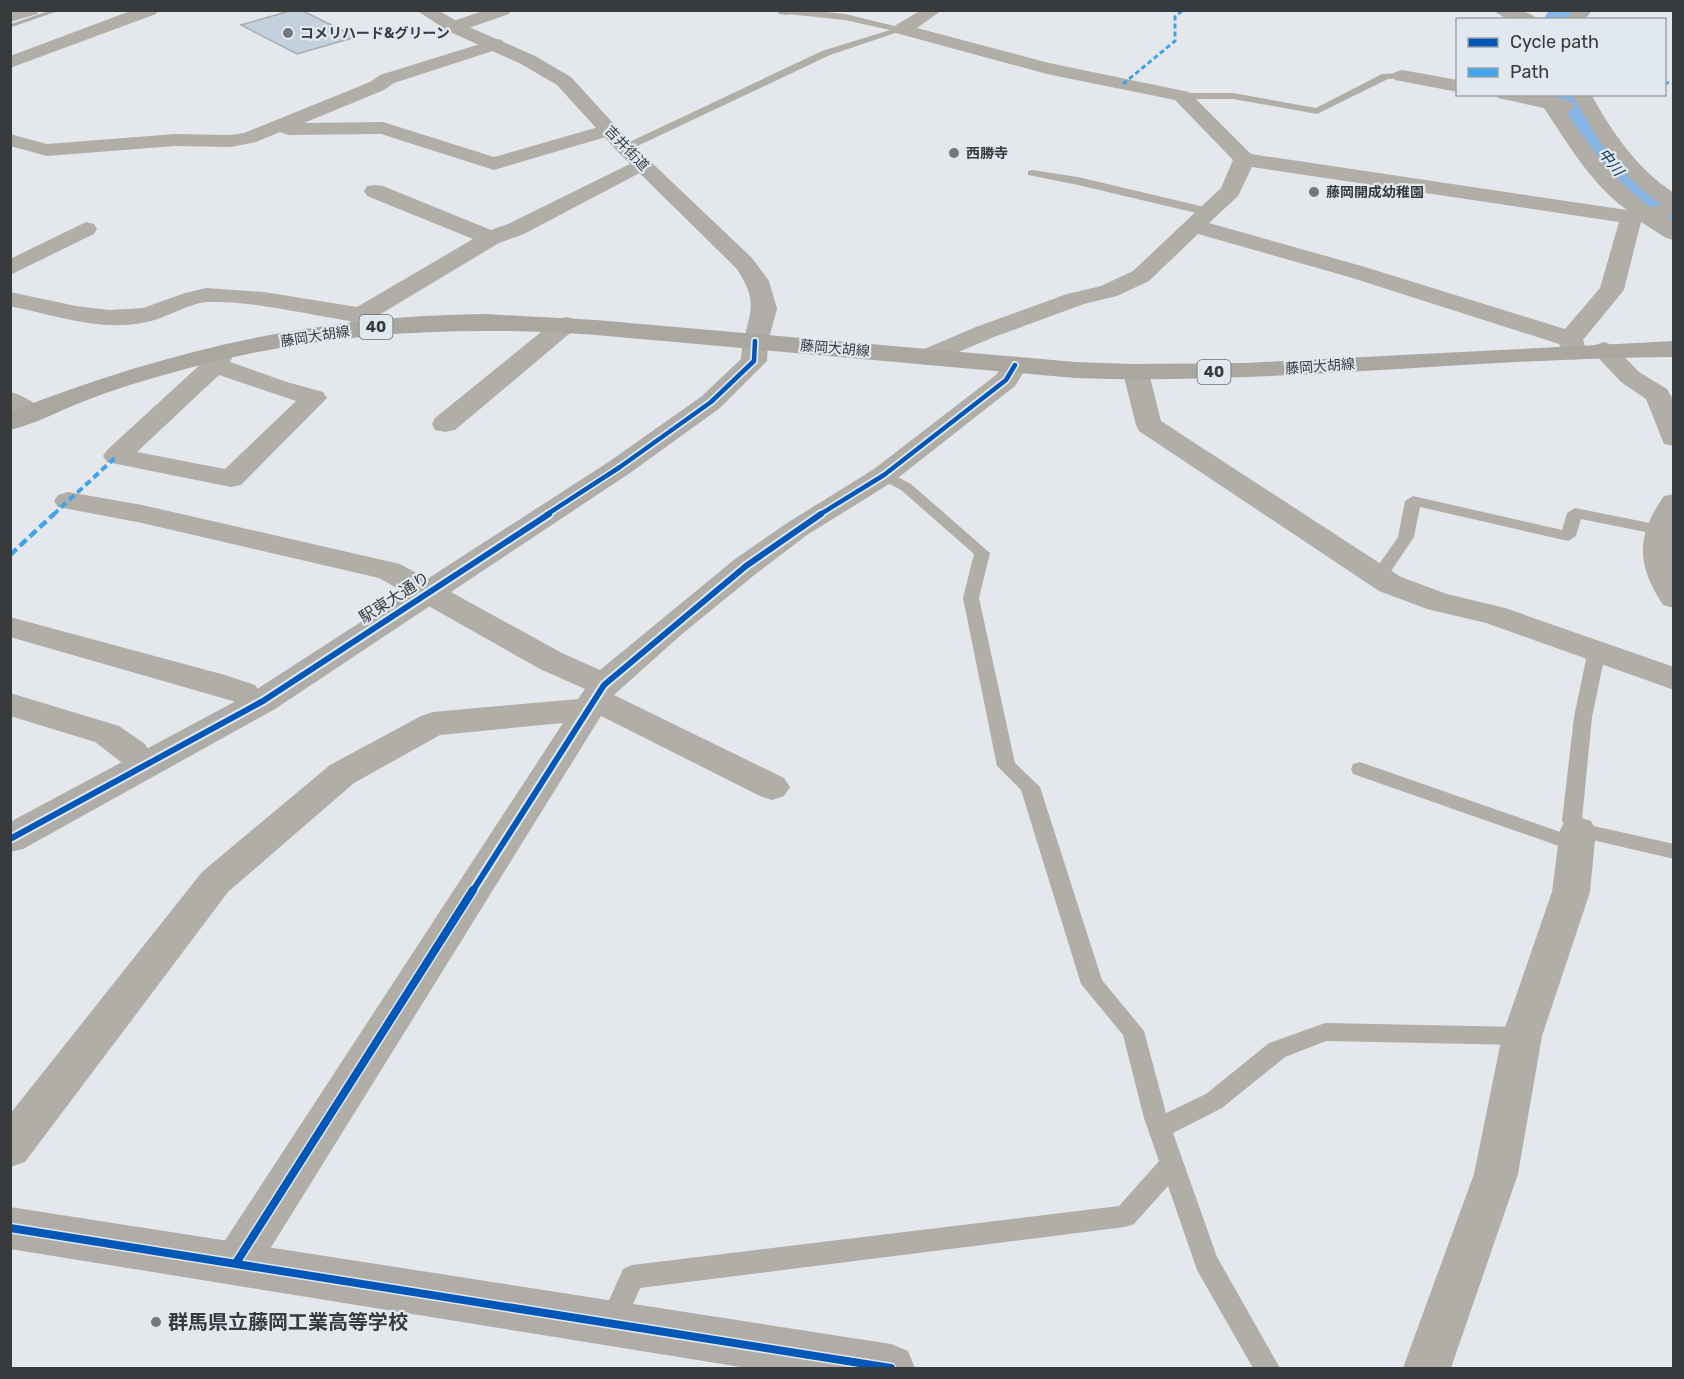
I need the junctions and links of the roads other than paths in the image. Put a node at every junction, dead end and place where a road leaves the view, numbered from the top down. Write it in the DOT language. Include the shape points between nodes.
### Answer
graph roads {
  1 [pos="31,10"];
  2 [pos="150,10"];
  3 [pos="424,10"];
  4 [pos="503,10"];
  5 [pos="934,10"];
  6 [pos="1502,10"];
  7 [pos="787,11"];
  8 [pos="10,17"];
  9 [pos="1524,18"];
  10 [pos="454,27"];
  11 [pos="902,29"];
  12 [pos="496,44"];
  13 [pos="10,63"];
  14 [pos="1402,76"];
  15 [pos="1456,86"];
  16 [pos="1182,96"];
  17 [pos="1526,96"];
  18 [pos="1547,98"];
  19 [pos="1586,103"];
  20 [pos="268,130"];
  21 [pos="609,130"];
  22 [pos="10,140"];
  23 [pos="625,148"];
  24 [pos="1244,159"];
  25 [pos="642,164"];
  26 [pos="1032,173"];
  27 [pos="375,191"];
  28 [pos="1674,203"];
  29 [pos="1674,209"];
  30 [pos="1638,216"];
  31 [pos="1202,219"];
  32 [pos="86,229"];
  33 [pos="1674,233"];
  34 [pos="491,238"];
  35 [pos="10,268"];
  36 [pos="10,299"];
  37 [pos="362,322"];
  38 [pos="566,324"];
  39 [pos="755,341"];
  40 [pos="1572,345"];
  41 [pos="1605,350"];
  42 [pos="1674,350"];
  43 [pos="926,357"];
  44 [pos="218,359"];
  45 [pos="1015,364"];
  46 [pos="1136,373"];
  47 [pos="17,412"];
  48 [pos="445,424"];
  49 [pos="1674,438"];
  50 [pos="884,475"];
  51 [pos="68,501"];
  52 [pos="1674,502"];
  53 [pos="1660,530"];
  54 [pos="1379,576"];
  55 [pos="421,588"];
  56 [pos="1674,598"];
  57 [pos="10,627"];
  58 [pos="1596,650"];
  59 [pos="1674,679"];
  60 [pos="243,693"];
  61 [pos="596,698"];
  62 [pos="10,704"];
  63 [pos="133,753"];
  64 [pos="1360,769"];
  65 [pos="772,787"];
  66 [pos="10,819"];
  67 [pos="1577,838"];
  68 [pos="10,839"];
  69 [pos="1674,852"];
  70 [pos="1522,1036"];
  71 [pos="1160,1128"];
  72 [pos="10,1148"];
  73 [pos="1172,1164"];
  74 [pos="10,1228"];
  75 [pos="236,1263"];
  76 [pos="612,1323"];
  77 [pos="891,1368"];
  78 [pos="1267,1368"];
  79 [pos="1427,1368"];
  1 -- 8 [label="street"];
  2 -- 13 [label="street"];
  3 -- 10 [label="street, 吉井街道"];
  4 -- 10 [label="street"];
  5 -- 11 [label="street"];
  6 -- 9 [label="street"];
  7 -- 11 [label="lane" via="845,17"];
  10 -- 12 [label="street, 吉井街道"];
  11 -- 16 [label="street" via="1047,68"];
  11 -- 23 [label="lane" via="826,54"];
  12 -- 20 [label="street" via="387,79"];
  12 -- 21 [label="street, 吉井街道" via="564,81"];
  14 -- 15 [label="street"];
  14 -- 16 [label="lane" via="1386,76 1317,111 1233,96"];
  16 -- 24 [label="street"];
  17 -- 18 [label="street"];
  18 -- 19 [label="street"];
  18 -- 30 [label="street" via="1591,162"];
  19 -- 28 [label="street" via="1621,156"];
  20 -- 21 [label="street" via="383,128 494,164"];
  20 -- 22 [label="street" via="231,141 175,140 47,150"];
  21 -- 23 [label="street, 吉井街道"];
  23 -- 25 [label="street, 吉井街道"];
  24 -- 30 [label="street"];
  24 -- 31 [label="street" via="1230,191"];
  25 -- 34 [label="street"];
  25 -- 39 [label="street, 吉井街道" via="744,263 757,281 765,309"];
  26 -- 31 [label="lane" via="1078,181"];
  27 -- 34 [label="street"];
  29 -- 30 [label="street"];
  30 -- 33 [label="street"];
  30 -- 40 [label="street" via="1612,290"];
  31 -- 40 [label="street"];
  31 -- 43 [label="street" via="1141,276"];
  32 -- 35 [label="street"];
  34 -- 37 [label="street"];
  36 -- 37 [label="street" via="104,317 138,317 160,313 203,295 242,298"];
  37 -- 38 [label="main road, 藤岡大胡線 / 40"];
  37 -- 44 [label="main road, 藤岡大胡線 / 40"];
  38 -- 39 [label="main road, 藤岡大胡線 / 40"];
  38 -- 48 [label="street"];
  39 -- 43 [label="main road, 藤岡大胡線 / 40"];
  39 -- 55 [label="street, 吉井街道" via="754,361 711,402 620,467"];
  40 -- 41 [label="main road, 藤岡大胡線 / 40"];
  40 -- 46 [label="main road, 藤岡大胡線 / 40" via="1247,371"];
  41 -- 42 [label="main road, 藤岡大胡線 / 40"];
  41 -- 49 [label="street" via="1630,377 1658,395"];
  43 -- 45 [label="main road, 藤岡大胡線 / 40"];
  44 -- 44 [label="street" via="278,388 314,398 231,479 117,456"];
  44 -- 47 [label="main road, 藤岡大胡線 / 40" via="169,366"];
  45 -- 46 [label="main road, 藤岡大胡線 / 40"];
  45 -- 50 [label="street" via="1006,380"];
  46 -- 54 [label="street" via="1149,425"];
  50 -- 61 [label="street" via="746,566 671,627"];
  50 -- 71 [label="lane" via="906,487 982,553 971,598 1006,766 1030,787 1092,984 1133,1031"];
  51 -- 55 [label="street" via="142,514 389,571"];
  52 -- 53 [label="street"];
  53 -- 54 [label="lane" via="1575,513 1568,536 1413,501 1407,537"];
  53 -- 56 [label="street" via="1656,561"];
  54 -- 58 [label="street" via="1438,602 1494,615"];
  55 -- 60 [label="street, 駅東大通り"];
  55 -- 61 [label="street" via="551,661"];
  55 -- 68 [label="street" via="263,701"];
  57 -- 60 [label="street"];
  58 -- 59 [label="street"];
  58 -- 67 [label="lane" via="1583,717 1572,821"];
  60 -- 63 [label="street, 駅東大通り"];
  61 -- 65 [label="street"];
  61 -- 72 [label="street" via="433,724 342,774 215,882"];
  61 -- 75 [label="street"];
  62 -- 63 [label="street" via="107,734"];
  63 -- 66 [label="street, 駅東大通り"];
  64 -- 67 [label="lane"];
  67 -- 69 [label="lane"];
  67 -- 70 [label="street" via="1571,892"];
  70 -- 71 [label="lane" via="1325,1032 1277,1050 1214,1101"];
  70 -- 79 [label="street" via="1496,1174"];
  71 -- 73 [label="lane"];
  73 -- 76 [label="lane" via="1125,1216 632,1277"];
  73 -- 78 [label="lane" via="1206,1262"];
  74 -- 75 [label="street"];
  75 -- 76 [label="street"];
  76 -- 77 [label="street"];
}
